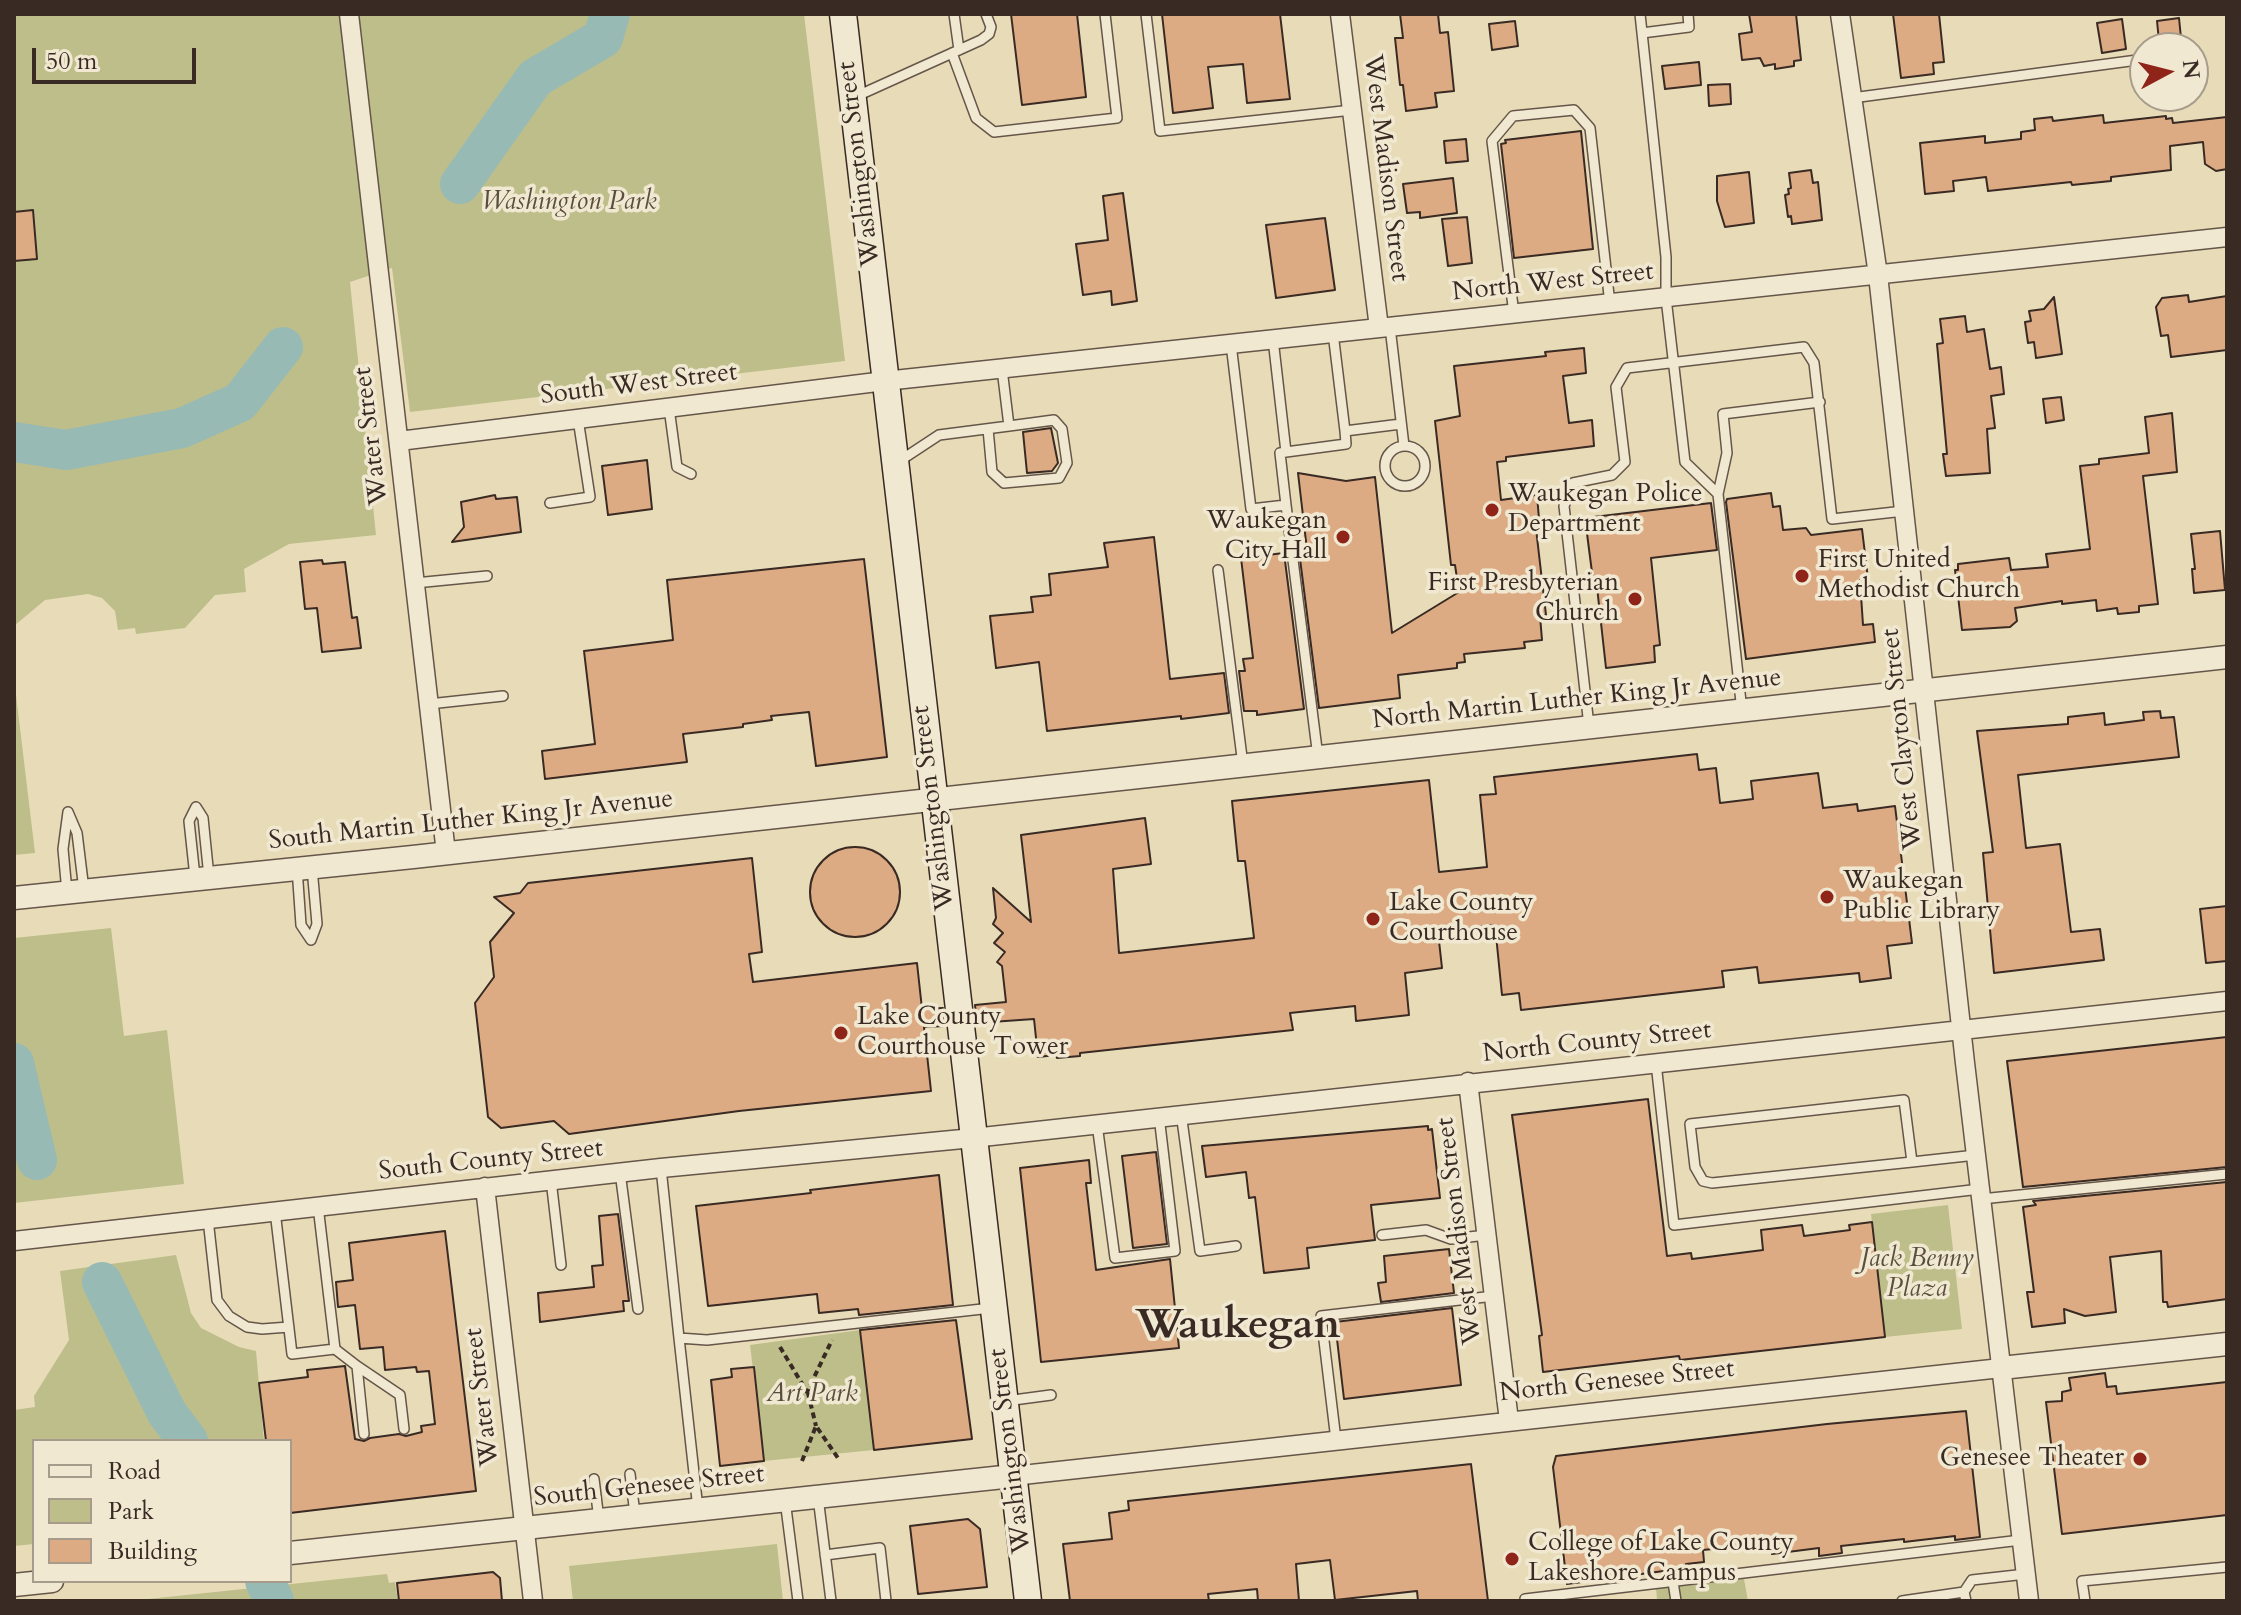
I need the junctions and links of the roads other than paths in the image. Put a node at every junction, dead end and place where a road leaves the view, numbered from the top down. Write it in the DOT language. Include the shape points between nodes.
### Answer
graph roads {
  1 [pos="349,14"];
  2 [pos="843,14"];
  3 [pos="954,14"];
  4 [pos="986,14"];
  5 [pos="1105,14"];
  6 [pos="1146,14"];
  7 [pos="1340,14"];
  8 [pos="1640,14"];
  9 [pos="1688,14"];
  10 [pos="1840,14"];
  11 [pos="1642,33"];
  12 [pos="956,51"];
  13 [pos="2129,61"];
  14 [pos="853,98"];
  15 [pos="1852,98"];
  16 [pos="1352,110"];
  17 [pos="2227,237"];
  18 [pos="1878,275"];
  19 [pos="1666,298"];
  20 [pos="1610,304"];
  21 [pos="1514,314"];
  22 [pos="1385,328"];
  23 [pos="1333,333"];
  24 [pos="1273,339"];
  25 [pos="1231,344"];
  26 [pos="1673,362"];
  27 [pos="1002,369"];
  28 [pos="885,381"];
  29 [pos="1820,402"];
  30 [pos="669,408"];
  31 [pos="578,419"];
  32 [pos="1401,424"];
  33 [pos="1009,426"];
  34 [pos="988,429"];
  35 [pos="1345,431"];
  36 [pos="399,441"];
  37 [pos="1404,446"];
  38 [pos="1286,452"];
  39 [pos="895,464"];
  40 [pos="691,474"];
  41 [pos="1718,494"];
  42 [pos="550,503"];
  43 [pos="1286,505"];
  44 [pos="1904,511"];
  45 [pos="1218,570"];
  46 [pos="487,576"];
  47 [pos="415,583"];
  48 [pos="2227,657"];
  49 [pos="1924,691"];
  50 [pos="503,696"];
  51 [pos="429,704"];
  52 [pos="1742,711"];
  53 [pos="1589,726"];
  54 [pos="1318,757"];
  55 [pos="1243,765"];
  56 [pos="933,799"];
  57 [pos="446,853"];
  58 [pos="304,868"];
  59 [pos="202,878"];
  60 [pos="76,891"];
  61 [pos="14,898"];
  62 [pos="2227,1001"];
  63 [pos="1962,1031"];
  64 [pos="1656,1063"];
  65 [pos="1468,1082"];
  66 [pos="1181,1113"];
  67 [pos="1159,1116"];
  68 [pos="1097,1122"];
  69 [pos="973,1138"];
  70 [pos="1976,1155"];
  71 [pos="1912,1162"];
  72 [pos="661,1168"];
  73 [pos="620,1172"];
  74 [pos="2227,1174"];
  75 [pos="551,1180"];
  76 [pos="485,1187"];
  77 [pos="1980,1194"];
  78 [pos="318,1206"];
  79 [pos="275,1211"];
  80 [pos="208,1219"];
  81 [pos="1382,1235"];
  82 [pos="1487,1235"];
  83 [pos="14,1241"];
  84 [pos="1236,1246"];
  85 [pos="561,1265"];
  86 [pos="1494,1296"];
  87 [pos="994,1308"];
  88 [pos="638,1309"];
  89 [pos="289,1327"];
  90 [pos="679,1338"];
  91 [pos="2227,1344"];
  92 [pos="335,1349"];
  93 [pos="357,1366"];
  94 [pos="2001,1368"];
  95 [pos="1051,1395"];
  96 [pos="1005,1401"];
  97 [pos="1509,1421"];
  98 [pos="404,1429"];
  99 [pos="364,1434"];
  100 [pos="1336,1440"];
  101 [pos="630,1474"];
  102 [pos="1013,1476"];
  103 [pos="594,1479"];
  104 [pos="818,1497"];
  105 [pos="785,1500"];
  106 [pos="698,1509"];
  107 [pos="635,1516"];
  108 [pos="599,1520"];
  109 [pos="525,1528"];
  110 [pos="2021,1540"];
  111 [pos="292,1553"];
  112 [pos="825,1555"];
  113 [pos="2227,1567"];
  114 [pos="2026,1574"];
  115 [pos="1673,1582"];
  116 [pos="1965,1596"];
  117 [pos="1525,1600"];
  118 [pos="533,1601"];
  119 [pos="798,1601"];
  120 [pos="831,1601"];
  121 [pos="886,1601"];
  122 [pos="1028,1601"];
  123 [pos="1676,1601"];
  124 [pos="1902,1601"];
  125 [pos="2029,1601"];
  126 [pos="2085,1601"];
  1 -- 36 [label="street, Water Street"];
  2 -- 14 [label="main road, Washington Street"];
  3 -- 12 [label="lane"];
  4 -- 12 [label="lane" via="989,34"];
  5 -- 12 [label="lane" via="1117,118 994,132 976,118"];
  6 -- 16 [label="lane" via="1160,131"];
  7 -- 16 [label="street, West Madison Street"];
  8 -- 11 [label="lane"];
  9 -- 11 [label="lane" via="1689,27"];
  10 -- 15 [label="street, West Clayton Street"];
  11 -- 19 [label="lane"];
  12 -- 14 [label="lane"];
  13 -- 15 [label="lane"];
  14 -- 28 [label="main road, Washington Street"];
  15 -- 18 [label="street, West Clayton Street"];
  16 -- 22 [label="street, West Madison Street"];
  17 -- 18 [label="street, North West Street"];
  18 -- 19 [label="street, North West Street"];
  18 -- 44 [label="street, West Clayton Street"];
  19 -- 20 [label="street, North West Street"];
  19 -- 26 [label="lane"];
  20 -- 21 [label="street, North West Street"];
  20 -- 21 [label="lane" via="1590,128 1574,110 1513,116 1492,141"];
  21 -- 22 [label="street, North West Street"];
  22 -- 23 [label="street, North West Street"];
  22 -- 32 [label="lane"];
  23 -- 24 [label="street, North West Street"];
  23 -- 35 [label="lane"];
  24 -- 25 [label="street, North West Street"];
  24 -- 38 [label="lane"];
  25 -- 27 [label="street, North West Street"];
  25 -- 43 [label="lane" via="1251,509"];
  26 -- 29 [label="lane" via="1804,347 1814,363"];
  26 -- 41 [label="lane" via="1685,462"];
  26 -- 53 [label="lane" via="1627,368 1616,387 1625,462 1612,475 1573,483 1564,506"];
  27 -- 28 [label="street, North West Street"];
  27 -- 33 [label="lane"];
  28 -- 30 [label="street, South West Street"];
  28 -- 39 [label="main road, Washington Street"];
  29 -- 41 [label="lane" via="1723,414 1727,453"];
  29 -- 44 [label="lane" via="1832,519"];
  30 -- 31 [label="street, South West Street"];
  30 -- 40 [label="lane" via="677,467"];
  31 -- 36 [label="street, South West Street"];
  31 -- 42 [label="lane" via="590,497"];
  32 -- 35 [label="lane"];
  32 -- 37 [label="lane"];
  33 -- 34 [label="lane"];
  33 -- 34 [label="lane" via="1054,420 1062,429 1067,463 1059,478 1004,483 992,472"];
  34 -- 39 [label="lane" via="939,435"];
  35 -- 38 [label="lane" via="1346,444"];
  36 -- 47 [label="street, Water Street"];
  37 -- 37 [label="lane" via="1391,451 1385,470 1391,482 1410,486 1424,473 1425,460"];
  38 -- 43 [label="lane" via="1280,453"];
  39 -- 56 [label="main road, Washington Street"];
  41 -- 52 [label="lane"];
  43 -- 54 [label="lane"];
  44 -- 49 [label="street, West Clayton Street"];
  45 -- 55 [label="lane"];
  46 -- 47 [label="lane"];
  47 -- 51 [label="street, Water Street"];
  48 -- 49 [label="street, North Martin Luther King Jr Avenue"];
  49 -- 52 [label="street, North Martin Luther King Jr Avenue"];
  49 -- 63 [label="street, West Clayton Street"];
  50 -- 51 [label="lane"];
  51 -- 57 [label="street, Water Street"];
  52 -- 53 [label="street, North Martin Luther King Jr Avenue"];
  53 -- 54 [label="street, North Martin Luther King Jr Avenue"];
  54 -- 55 [label="street, North Martin Luther King Jr Avenue"];
  55 -- 56 [label="street, North Martin Luther King Jr Avenue"];
  56 -- 57 [label="street, South Martin Luther King Jr Avenue"];
  56 -- 69 [label="main road, Washington Street"];
  57 -- 58 [label="street, South Martin Luther King Jr Avenue"];
  58 -- 58 [label="lane" via="301,925 311,940 317,924"];
  58 -- 59 [label="street, South Martin Luther King Jr Avenue"];
  59 -- 59 [label="lane" via="203,818 196,807 189,821"];
  59 -- 60 [label="street, South Martin Luther King Jr Avenue"];
  60 -- 60 [label="lane" via="77,833 68,812 63,849"];
  60 -- 61 [label="street, South Martin Luther King Jr Avenue"];
  62 -- 63 [label="street, North County Street"];
  63 -- 64 [label="street, North County Street"];
  63 -- 70 [label="street, West Clayton Street"];
  64 -- 65 [label="street, North County Street"];
  64 -- 77 [label="lane" via="1674,1225"];
  65 -- 66 [label="street, North County Street"];
  65 -- 82 [label="street, West Madison Street"];
  66 -- 67 [label="street, North County Street"];
  66 -- 84 [label="lane" via="1200,1251"];
  67 -- 68 [label="street, North County Street"];
  67 -- 68 [label="lane" via="1175,1251 1115,1258"];
  68 -- 69 [label="street, North County Street"];
  69 -- 72 [label="street, South County Street"];
  69 -- 87 [label="main road, Washington Street"];
  70 -- 71 [label="lane"];
  70 -- 77 [label="street, West Clayton Street"];
  71 -- 71 [label="lane" via="1904,1100 1690,1124 1695,1167 1703,1181 1712,1183"];
  72 -- 73 [label="street, South County Street"];
  72 -- 90 [label="lane"];
  73 -- 75 [label="street, South County Street"];
  73 -- 88 [label="lane"];
  74 -- 77 [label="lane"];
  75 -- 76 [label="street, South County Street"];
  75 -- 85 [label="lane"];
  76 -- 78 [label="street, South County Street"];
  76 -- 109 [label="street, Water Street"];
  77 -- 94 [label="street, West Clayton Street"];
  78 -- 79 [label="street, South County Street"];
  78 -- 92 [label="lane"];
  79 -- 80 [label="street, South County Street"];
  79 -- 89 [label="lane"];
  80 -- 83 [label="street, South County Street"];
  80 -- 89 [label="lane" via="217,1300 247,1327"];
  81 -- 82 [label="lane" via="1426,1230 1451,1239"];
  82 -- 86 [label="street, West Madison Street"];
  86 -- 97 [label="street, West Madison Street"];
  86 -- 100 [label="lane" via="1321,1316"];
  87 -- 90 [label="lane" via="707,1340"];
  87 -- 96 [label="main road, Washington Street"];
  89 -- 92 [label="lane" via="292,1354"];
  90 -- 106 [label="lane"];
  91 -- 94 [label="street, North Genesee Street"];
  92 -- 93 [label="lane"];
  93 -- 98 [label="lane" via="400,1395"];
  93 -- 99 [label="lane"];
  94 -- 97 [label="street, North Genesee Street"];
  94 -- 110 [label="street, West Clayton Street"];
  95 -- 96 [label="lane"];
  96 -- 102 [label="main road, Washington Street"];
  97 -- 100 [label="street, North Genesee Street"];
  100 -- 102 [label="street, North Genesee Street"];
  101 -- 107 [label="lane"];
  102 -- 104 [label="street, South Genesee Street"];
  102 -- 122 [label="main road, Washington Street"];
  103 -- 108 [label="lane"];
  104 -- 105 [label="street, South Genesee Street"];
  104 -- 112 [label="lane"];
  105 -- 106 [label="street, South Genesee Street"];
  105 -- 119 [label="lane"];
  106 -- 107 [label="street, South Genesee Street"];
  107 -- 108 [label="street, South Genesee Street"];
  108 -- 109 [label="street, South Genesee Street"];
  109 -- 111 [label="street, South Genesee Street"];
  109 -- 118 [label="street, Water Street"];
  110 -- 114 [label="street, West Clayton Street"];
  110 -- 115 [label="lane"];
  112 -- 120 [label="lane"];
  112 -- 121 [label="lane" via="880,1548"];
  113 -- 126 [label="lane" via="2082,1581"];
  114 -- 116 [label="lane" via="1972,1580"];
  114 -- 125 [label="street, West Clayton Street"];
  115 -- 117 [label="lane"];
  115 -- 123 [label="lane"];
  116 -- 124 [label="lane"];
}
